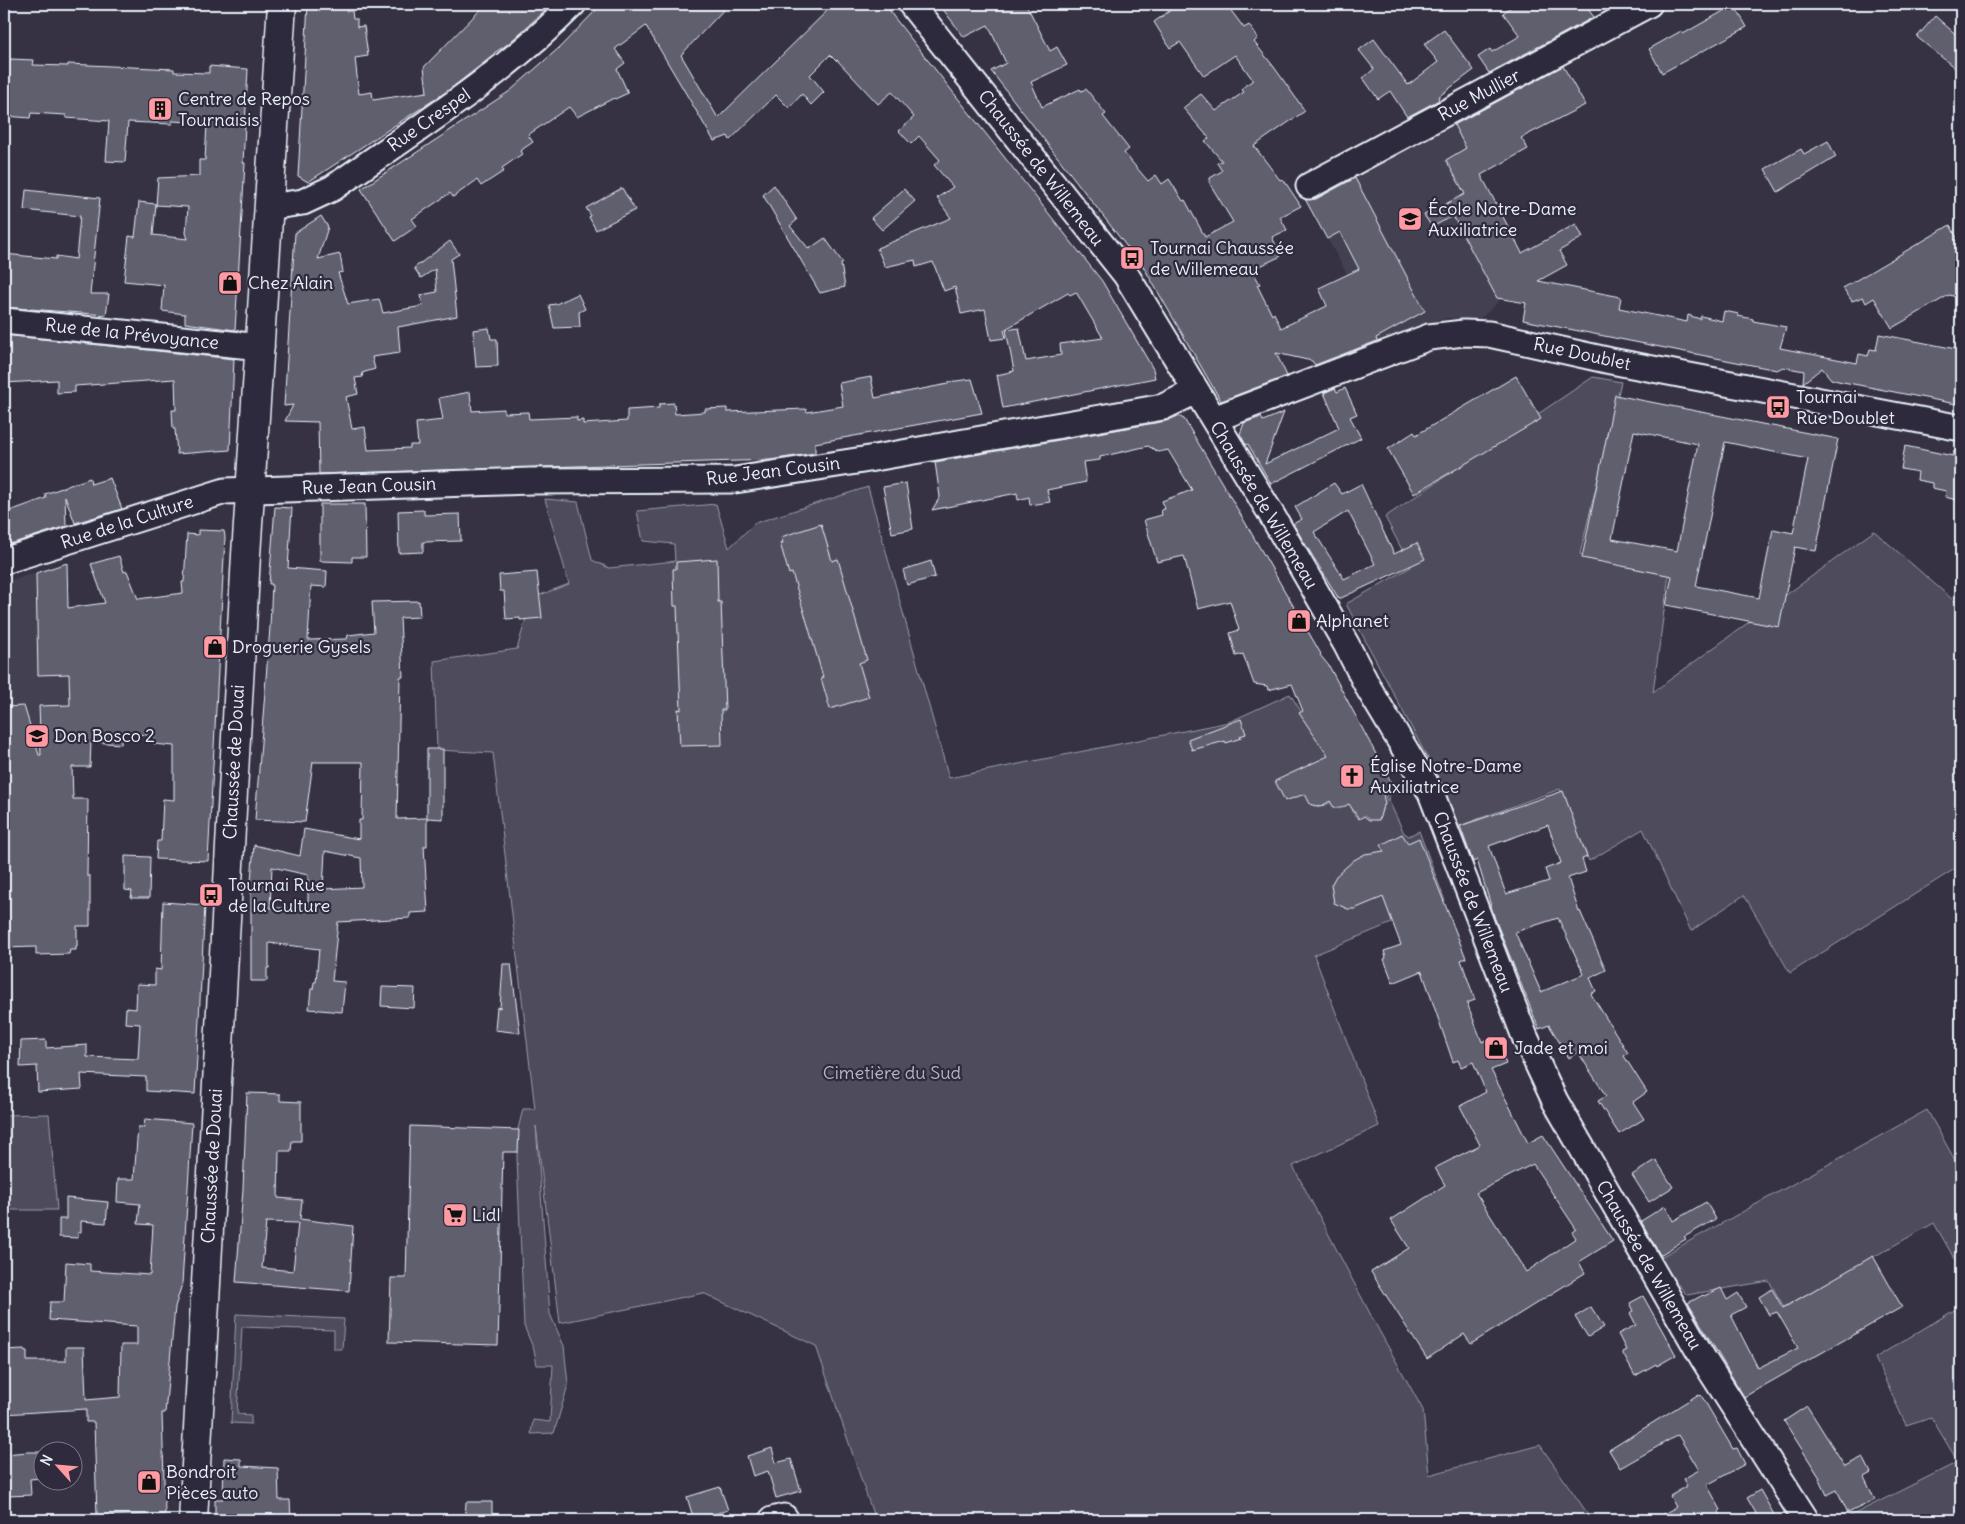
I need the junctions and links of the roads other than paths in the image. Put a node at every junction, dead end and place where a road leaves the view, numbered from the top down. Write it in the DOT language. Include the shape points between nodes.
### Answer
graph roads {
  1 [pos="282,4"];
  2 [pos="573,4"];
  3 [pos="912,4"];
  4 [pos="1649,4"];
  5 [pos="1309,186"];
  6 [pos="269,207"];
  7 [pos="4,321"];
  8 [pos="261,347"];
  9 [pos="1196,391"];
  10 [pos="1214,420"];
  11 [pos="1961,428"];
  12 [pos="251,490"];
  13 [pos="4,561"];
  14 [pos="192,1520"];
  15 [pos="772,1520"];
  16 [pos="786,1520"];
  17 [pos="1806,1520"];
  1 -- 6 [label="main road, Chaussée de Douai"];
  2 -- 6 [label="street, Rue Crespel" via="496,73 332,188 303,202"];
  3 -- 9 [label="street, Chaussée de Willemeau" via="1126,275"];
  4 -- 5 [label="street, Rue Mullier"];
  6 -- 8 [label="main road, Chaussée de Douai"];
  7 -- 8 [label="street, Rue de la Prévoyance"];
  8 -- 12 [label="main road, Chaussée de Douai"];
  9 -- 10 [label="street, Chaussée de Willemeau"];
  9 -- 12 [label="street, Rue Jean Cousin" via="1163,407 735,480 530,481"];
  10 -- 11 [label="street, Rue Doublet" via="1429,337 1464,332 1490,334 1620,363"];
  10 -- 17 [label="street, Chaussée de Willemeau" via="1431,793 1524,1037 1555,1101 1704,1360"];
  12 -- 13 [label="street, Rue de la Culture" via="225,491"];
  12 -- 14 [label="main road, Chaussée de Douai"];
  15 -- 16 [label="street" via="784,1517"];
}
